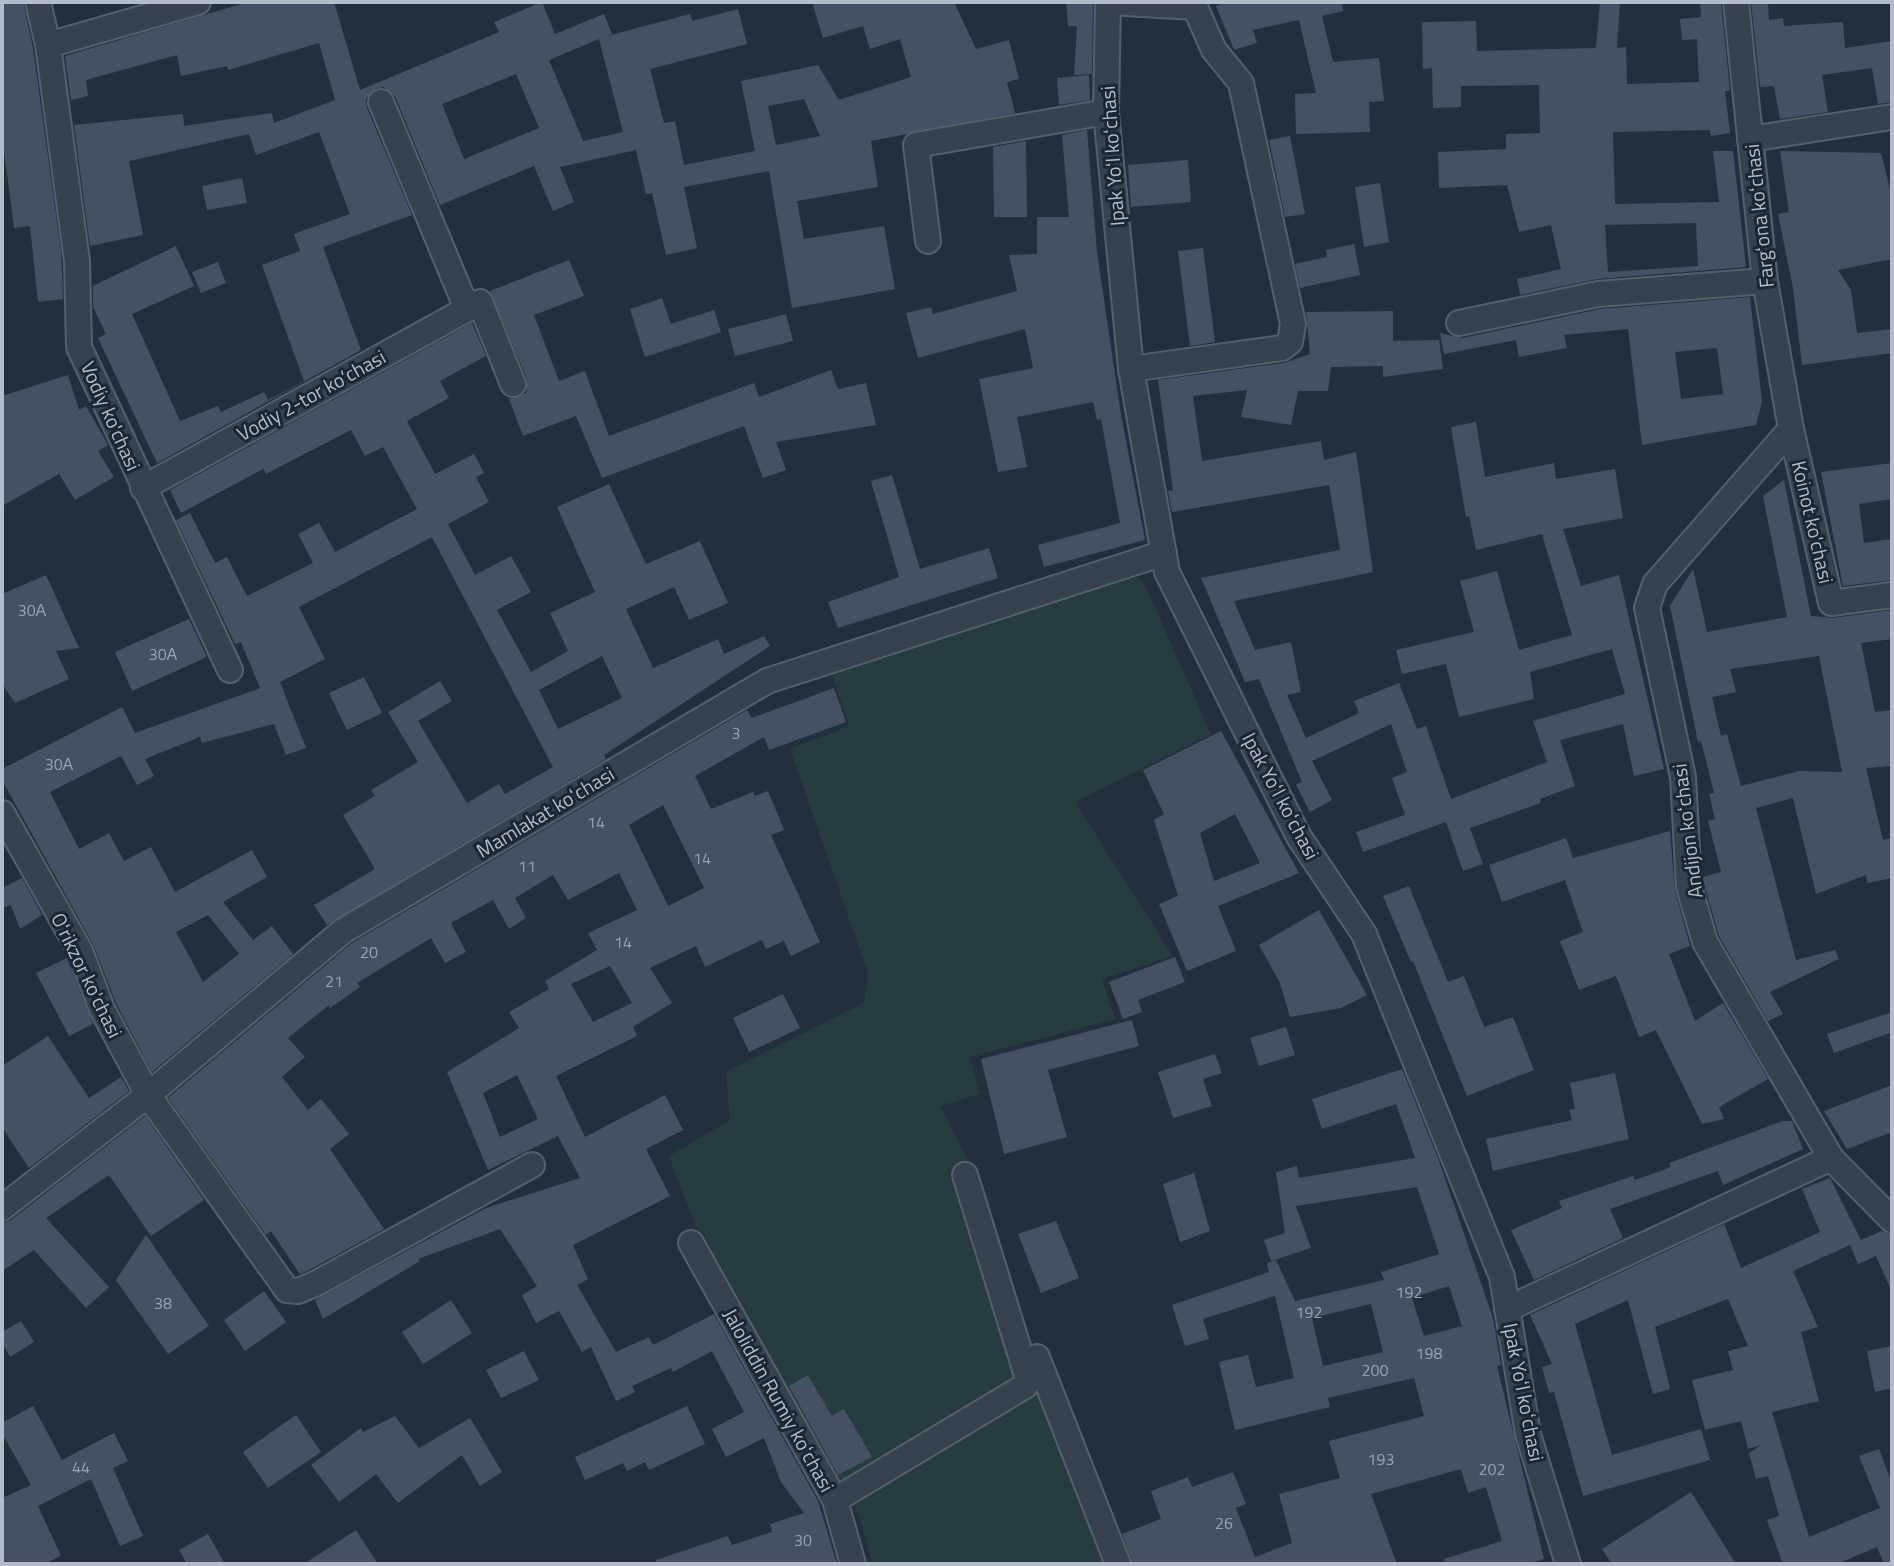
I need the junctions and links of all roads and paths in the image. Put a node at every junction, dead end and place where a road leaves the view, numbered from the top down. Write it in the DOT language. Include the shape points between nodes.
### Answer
graph roads {
  1 [pos="38,2"];
  2 [pos="198,2"];
  3 [pos="1108,2"];
  4 [pos="1736,2"];
  5 [pos="1195,4"];
  6 [pos="48,45"];
  7 [pos="381,102"];
  8 [pos="1106,112"];
  9 [pos="1892,117"];
  10 [pos="1750,139"];
  11 [pos="928,241"];
  12 [pos="1765,281"];
  13 [pos="473,305"];
  14 [pos="1459,323"];
  15 [pos="1131,369"];
  16 [pos="513,384"];
  17 [pos="1791,429"];
  18 [pos="143,488"];
  19 [pos="1164,553"];
  20 [pos="1892,595"];
  21 [pos="230,670"];
  22 [pos="2,813"];
  23 [pos="148,1095"];
  24 [pos="1831,1158"];
  25 [pos="532,1165"];
  26 [pos="965,1175"];
  27 [pos="2,1208"];
  28 [pos="1892,1220"];
  29 [pos="691,1243"];
  30 [pos="1507,1309"];
  31 [pos="1037,1357"];
  32 [pos="835,1500"];
  33 [pos="853,1564"];
  34 [pos="1118,1564"];
  35 [pos="1568,1564"];
  1 -- 6 [label="street, Vodiy ko'chasi"];
  2 -- 6 [label="street"];
  3 -- 5 [label="street"];
  3 -- 8 [label="street, Ipak Yoʻl koʻchasi"];
  4 -- 10 [label="street, Fargʻona koʻchasi"];
  5 -- 15 [label="street" via="1214,50 1241,83 1293,324 1290,342 1282,348"];
  6 -- 18 [label="street, Vodiy ko'chasi" via="77,261 79,347"];
  7 -- 13 [label="street"];
  8 -- 11 [label="street" via="916,145"];
  8 -- 15 [label="street, Ipak Yoʻl koʻchasi"];
  9 -- 10 [label="street"];
  10 -- 12 [label="street, Fargʻona koʻchasi"];
  12 -- 14 [label="street" via="1598,294"];
  12 -- 17 [label="street, Fargʻona koʻchasi"];
  13 -- 16 [label="street"];
  13 -- 18 [label="street, Vodiy 2-tor ko‘chasi"];
  15 -- 19 [label="street, Ipak Yoʻl koʻchasi"];
  17 -- 20 [label="street, Koinot ko'chasi" via="1831,603"];
  17 -- 24 [label="street, Andijon koʻchasi" via="1655,584 1647,608 1683,777 1689,887 1705,942"];
  18 -- 21 [label="street, Vodiy ko'chasi"];
  19 -- 23 [label="street, Mamlakat koʻchasi" via="767,681 343,931"];
  19 -- 30 [label="street, Ipak Yoʻl koʻchasi" via="1167,572 1299,837 1364,934 1502,1277"];
  22 -- 23 [label="street, Oʻrikzor ko'chasi" via="80,951 102,1009"];
  23 -- 25 [label="street, Oʻrikzor ko'chasi" via="287,1290 315,1284"];
  23 -- 27 [label="street, Mamlakat koʻchasi"];
  24 -- 28 [label="street, Andijon koʻchasi"];
  24 -- 30 [label="street"];
  26 -- 32 [label="street" via="1028,1379 1025,1386"];
  29 -- 32 [label="street, Jaloliddin Rumiy koʻchasi"];
  30 -- 35 [label="street, Ipak Yoʻl koʻchasi" via="1528,1434"];
  31 -- 34 [label="street"];
  32 -- 33 [label="street, Jaloliddin Rumiy koʻchasi"];
}
